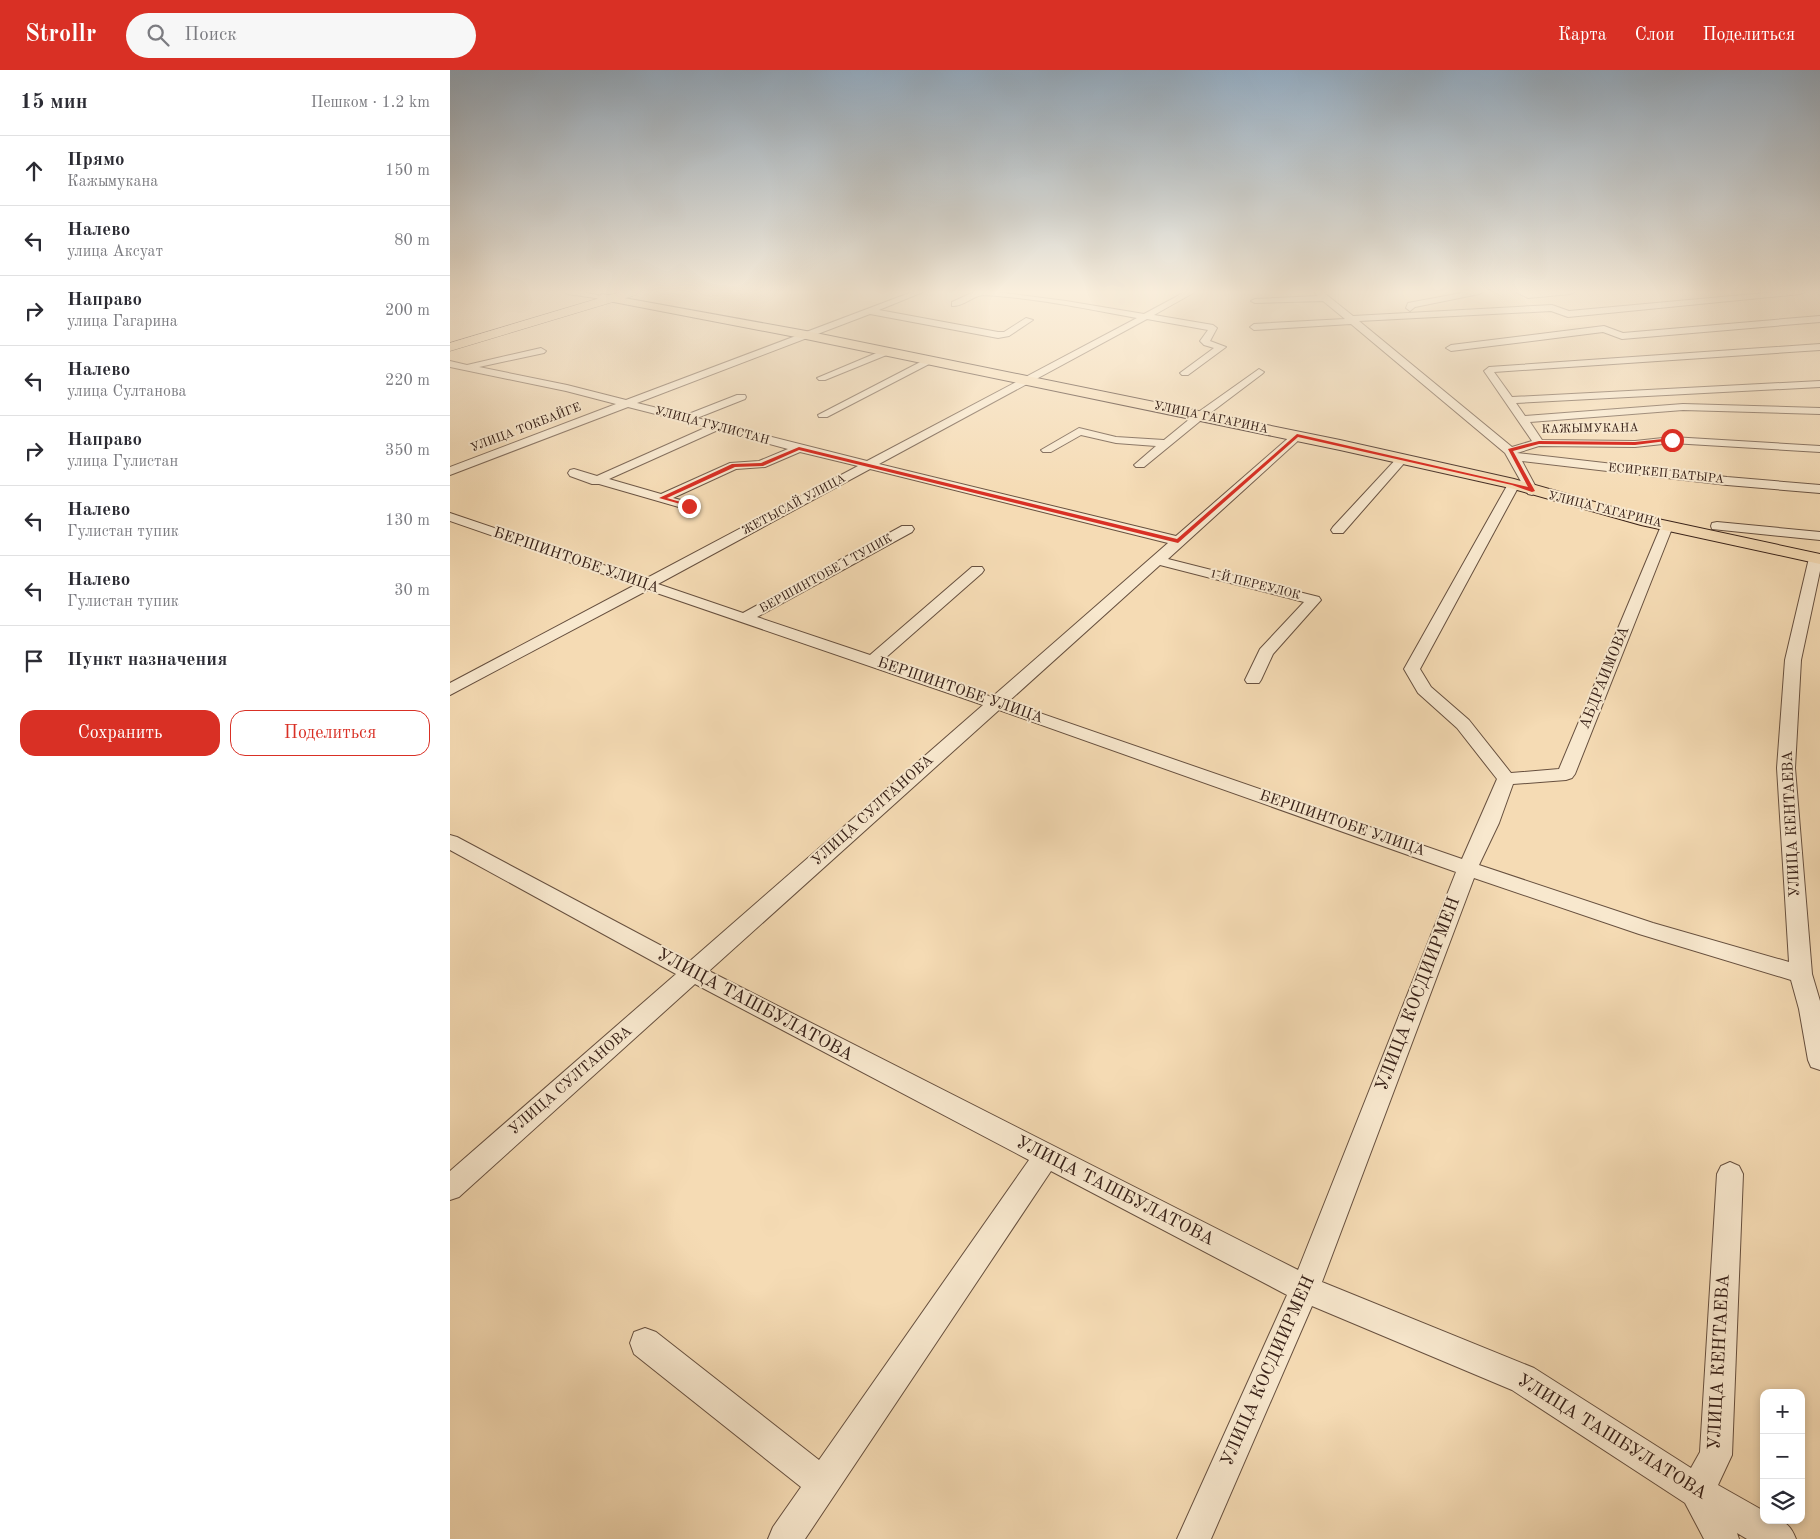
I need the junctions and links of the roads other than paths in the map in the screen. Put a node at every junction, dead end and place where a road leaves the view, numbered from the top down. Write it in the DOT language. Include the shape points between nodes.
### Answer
graph roads {
  1 [pos="498,361"];
  2 [pos="738,361"];
  3 [pos="865,361"];
  4 [pos="929,361"];
  5 [pos="933,361"];
  6 [pos="1063,361"];
  7 [pos="1202,361"];
  8 [pos="1400,361"];
  9 [pos="1618,361"];
  10 [pos="450,364"];
  11 [pos="464,368"];
  12 [pos="450,372"];
  13 [pos="1259,372"];
  14 [pos="1185,373"];
  15 [pos="822,378"];
  16 [pos="1028,380"];
  17 [pos="1820,384"];
  18 [pos="741,397"];
  19 [pos="1511,400"];
  20 [pos="626,403"];
  21 [pos="1820,411"];
  22 [pos="822,415"];
  23 [pos="1200,415"];
  24 [pos="686,419"];
  25 [pos="1522,419"];
  26 [pos="717,427"];
  27 [pos="1297,436"];
  28 [pos="1165,443"];
  29 [pos="1539,443"];
  30 [pos="799,448"];
  31 [pos="1820,449"];
  32 [pos="1047,450"];
  33 [pos="1511,454"];
  34 [pos="1402,459"];
  35 [pos="870,465"];
  36 [pos="1140,465"];
  37 [pos="450,471"];
  38 [pos="574,473"];
  39 [pos="596,481"];
  40 [pos="1514,484"];
  41 [pos="1820,489"];
  42 [pos="1532,491"];
  43 [pos="662,498"];
  44 [pos="689,506"];
  45 [pos="450,517"];
  46 [pos="1667,526"];
  47 [pos="1717,526"];
  48 [pos="907,529"];
  49 [pos="1338,530"];
  50 [pos="1820,536"];
  51 [pos="1178,541"];
  52 [pos="1818,558"];
  53 [pos="1157,560"];
  54 [pos="977,570"];
  55 [pos="644,584"];
  56 [pos="744,618"];
  57 [pos="873,661"];
  58 [pos="1254,680"];
  59 [pos="450,690"];
  60 [pos="995,703"];
  61 [pos="1506,779"];
  62 [pos="450,842"];
  63 [pos="1468,868"];
  64 [pos="692,973"];
  65 [pos="1801,974"];
  66 [pos="1820,1060"];
  67 [pos="1047,1156"];
  68 [pos="1730,1174"];
  69 [pos="450,1188"];
  70 [pos="1305,1289"];
  71 [pos="645,1343"];
  72 [pos="823,1484"];
  73 [pos="1697,1491"];
  74 [pos="785,1539"];
  75 [pos="1194,1539"];
  76 [pos="1722,1539"];
  77 [pos="1779,1539"];
  1 -- 11 [label="street"];
  2 -- 20 [label="street, УЛИЦА ТОКБАЙГЕ"];
  3 -- 15 [label="street"];
  4 -- 22 [label="street"];
  5 -- 16 [label="main road, УЛИЦА ГАГАРИНА"];
  6 -- 16 [label="street, ЖЕТЫСАЙ УЛИЦА"];
  7 -- 14 [label="street"];
  8 -- 33 [label="street"];
  9 -- 19 [label="street" via="1489,371"];
  10 -- 11 [label="street, УЛИЦА ГУЛИСТАН"];
  11 -- 12 [label="street"];
  11 -- 20 [label="street, УЛИЦА ГУЛИСТАН"];
  13 -- 23 [label="street"];
  16 -- 23 [label="main road, УЛИЦА ГАГАРИНА"];
  16 -- 35 [label="street, ЖЕТЫСАЙ УЛИЦА"];
  17 -- 19 [label="street"];
  18 -- 24 [label="street"];
  19 -- 25 [label="street"];
  20 -- 24 [label="street, УЛИЦА ГУЛИСТАН"];
  20 -- 37 [label="street, УЛИЦА ТОКБАЙГЕ"];
  21 -- 25 [label="street" via="1683,407"];
  23 -- 27 [label="main road, УЛИЦА ГАГАРИНА"];
  23 -- 28 [label="street"];
  24 -- 26 [label="street, УЛИЦА ГУЛИСТАН"];
  25 -- 29 [label="street"];
  26 -- 30 [label="street, УЛИЦА ГУЛИСТАН"];
  26 -- 39 [label="street"];
  27 -- 34 [label="main road, УЛИЦА ГАГАРИНА"];
  27 -- 51 [label="street, УЛИЦА СУЛТАНОВА"];
  28 -- 32 [label="street" via="1116,440 1079,430"];
  28 -- 36 [label="street"];
  29 -- 31 [label="street, КАЖЫМУКАНА" via="1635,444 1672,440"];
  29 -- 33 [label="street, КАЖЫМУКАНА"];
  30 -- 35 [label="street, УЛИЦА ГУЛИСТАН"];
  30 -- 43 [label="street" via="761,465 734,465"];
  33 -- 41 [label="street, ЕСИРКЕП БАТЫРА" via="1727,482"];
  33 -- 42 [label="street"];
  34 -- 40 [label="main road, УЛИЦА ГАГАРИНА"];
  34 -- 49 [label="street"];
  35 -- 51 [label="street, УЛИЦА ГУЛИСТАН"];
  35 -- 55 [label="street, ЖЕТЫСАЙ УЛИЦА"];
  38 -- 39 [label="street"];
  39 -- 43 [label="street"];
  40 -- 42 [label="main road, УЛИЦА ГАГАРИНА"];
  40 -- 61 [label="street" via="1412,669 1424,690 1462,724"];
  42 -- 46 [label="main road, УЛИЦА ГАГАРИНА"];
  43 -- 44 [label="street"];
  45 -- 55 [label="street, БЕРШИНТОБЕ УЛИЦА"];
  46 -- 52 [label="main road, УЛИЦА ГАГАРИНА"];
  46 -- 61 [label="street, АБДРАИМОВА" via="1566,774"];
  47 -- 50 [label="street"];
  48 -- 56 [label="street, БЕРШИНТОБЕ 1 ТУПИК"];
  51 -- 53 [label="street, УЛИЦА СУЛТАНОВА"];
  52 -- 65 [label="street, УЛИЦА КЕНТАЕВА" via="1793,660 1786,768"];
  53 -- 58 [label="street, 1-Й ПЕРЕУЛОК" via="1314,600 1266,652"];
  53 -- 60 [label="street, УЛИЦА СУЛТАНОВА"];
  54 -- 57 [label="street"];
  55 -- 56 [label="street, БЕРШИНТОБЕ УЛИЦА"];
  55 -- 59 [label="street, ЖЕТЫСАЙ УЛИЦА"];
  56 -- 57 [label="street, БЕРШИНТОБЕ УЛИЦА"];
  57 -- 60 [label="street, БЕРШИНТОБЕ УЛИЦА"];
  60 -- 63 [label="street, БЕРШИНТОБЕ УЛИЦА"];
  60 -- 64 [label="street, УЛИЦА СУЛТАНОВА"];
  61 -- 63 [label="street, УЛИЦА КОСДИИРМЕН"];
  62 -- 64 [label="street, УЛИЦА ТАШБУЛАТОВА"];
  63 -- 65 [label="street" via="1732,955"];
  63 -- 70 [label="street, УЛИЦА КОСДИИРМЕН"];
  64 -- 67 [label="street, УЛИЦА ТАШБУЛАТОВА"];
  64 -- 69 [label="street, УЛИЦА СУЛТАНОВА"];
  65 -- 66 [label="street, УЛИЦА КЕНТАЕВА"];
  67 -- 70 [label="street, УЛИЦА ТАШБУЛАТОВА"];
  67 -- 72 [label="street"];
  68 -- 73 [label="street, УЛИЦА КЕНТАЕВА" via="1716,1455"];
  70 -- 73 [label="street, УЛИЦА ТАШБУЛАТОВА" via="1523,1379"];
  70 -- 75 [label="street, УЛИЦА КОСДИИРМЕН"];
  71 -- 72 [label="street"];
  72 -- 74 [label="street"];
  73 -- 76 [label="street"];
  73 -- 77 [label="street, УЛИЦА ТАШБУЛАТОВА"];
}
